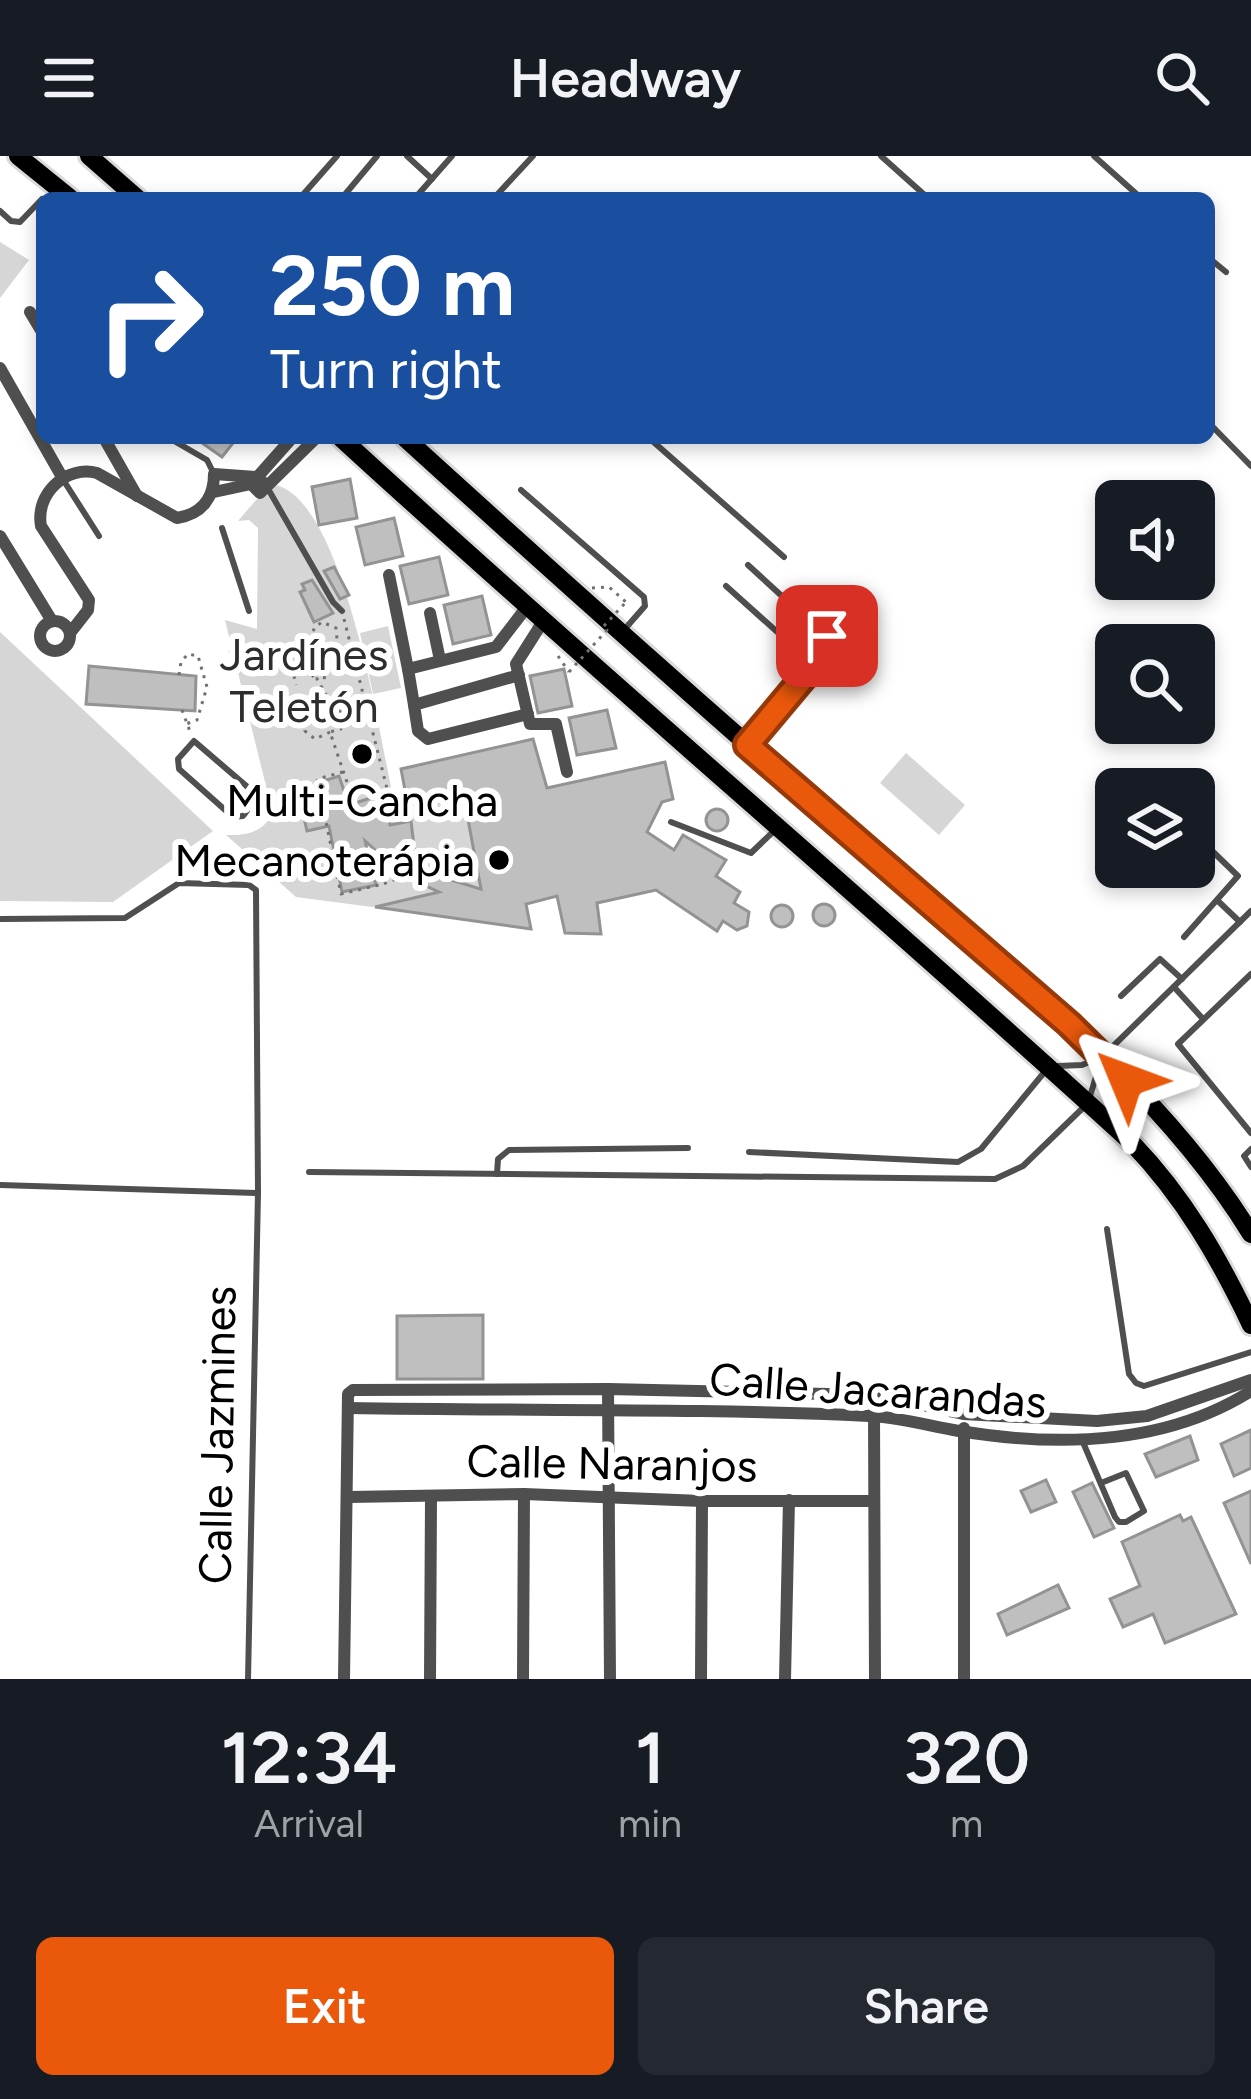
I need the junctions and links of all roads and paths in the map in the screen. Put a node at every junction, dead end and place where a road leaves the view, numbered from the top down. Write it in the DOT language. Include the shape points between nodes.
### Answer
graph roads {
  1 [pos="19,156"];
  2 [pos="89,156"];
  3 [pos="337,156"];
  4 [pos="377,156"];
  5 [pos="407,156"];
  6 [pos="452,156"];
  7 [pos="532,156"];
  8 [pos="881,156"];
  9 [pos="1094,156"];
  10 [pos="432,179"];
  11 [pos="45,192"];
  12 [pos="130,192"];
  13 [pos="305,192"];
  14 [pos="347,192"];
  15 [pos="420,192"];
  16 [pos="499,192"];
  17 [pos="921,192"];
  18 [pos="1134,192"];
  19 [pos="36,205"];
  20 [pos="0,212"];
  21 [pos="1215,263"];
  22 [pos="1226,272"];
  23 [pos="30,312"];
  24 [pos="36,322"];
  25 [pos="0,368"];
  26 [pos="1215,429"];
  27 [pos="36,431"];
  28 [pos="43,444"];
  29 [pos="107,444"];
  30 [pos="179,444"];
  31 [pos="288,444"];
  32 [pos="309,444"];
  33 [pos="348,444"];
  34 [pos="412,444"];
  35 [pos="656,444"];
  36 [pos="1251,466"];
  37 [pos="214,474"];
  38 [pos="62,477"];
  39 [pos="261,487"];
  40 [pos="521,490"];
  41 [pos="214,492"];
  42 [pos="138,497"];
  43 [pos="222,528"];
  44 [pos="0,536"];
  45 [pos="99,536"];
  46 [pos="784,557"];
  47 [pos="748,565"];
  48 [pos="389,575"];
  49 [pos="726,586"];
  50 [pos="609,587"];
  51 [pos="526,608"];
  52 [pos="249,610"];
  53 [pos="343,611"];
  54 [pos="430,613"];
  55 [pos="52,621"];
  56 [pos="542,623"];
  57 [pos="70,633"];
  58 [pos="620,633"];
  59 [pos="320,648"];
  60 [pos="229,652"];
  61 [pos="313,656"];
  62 [pos="440,660"];
  63 [pos="559,662"];
  64 [pos="291,665"];
  65 [pos="814,665"];
  66 [pos="408,669"];
  67 [pos="316,673"];
  68 [pos="178,675"];
  69 [pos="519,675"];
  70 [pos="320,683"];
  71 [pos="296,685"];
  72 [pos="329,700"];
  73 [pos="414,705"];
  74 [pos="182,710"];
  75 [pos="321,712"];
  76 [pos="528,714"];
  77 [pos="342,716"];
  78 [pos="186,724"];
  79 [pos="330,732"];
  80 [pos="194,742"];
  81 [pos="747,745"];
  82 [pos="344,772"];
  83 [pos="567,772"];
  84 [pos="354,803"];
  85 [pos="436,813"];
  86 [pos="671,822"];
  87 [pos="778,827"];
  88 [pos="375,850"];
  89 [pos="1215,854"];
  90 [pos="404,876"];
  91 [pos="383,884"];
  92 [pos="1218,901"];
  93 [pos="1251,911"];
  94 [pos="0,919"];
  95 [pos="1240,922"];
  96 [pos="1184,937"];
  97 [pos="1251,974"];
  98 [pos="1181,979"];
  99 [pos="1174,987"];
  100 [pos="1121,996"];
  101 [pos="1203,1019"];
  102 [pos="1102,1057"];
  103 [pos="1050,1065"];
  104 [pos="1088,1103"];
  105 [pos="1251,1133"];
  106 [pos="688,1148"];
  107 [pos="1251,1149"];
  108 [pos="749,1152"];
  109 [pos="1251,1167"];
  110 [pos="309,1172"];
  111 [pos="497,1174"];
  112 [pos="0,1185"];
  113 [pos="258,1193"];
  114 [pos="1107,1229"];
  115 [pos="1251,1234"];
  116 [pos="1251,1324"];
  117 [pos="1251,1352"];
  118 [pos="1251,1380"];
  119 [pos="608,1389"];
  120 [pos="1251,1391"];
  121 [pos="874,1396"];
  122 [pos="348,1408"];
  123 [pos="608,1412"];
  124 [pos="963,1414"];
  125 [pos="874,1416"];
  126 [pos="965,1432"];
  127 [pos="1082,1439"];
  128 [pos="1101,1483"];
  129 [pos="524,1494"];
  130 [pos="349,1497"];
  131 [pos="609,1497"];
  132 [pos="431,1498"];
  133 [pos="789,1500"];
  134 [pos="702,1501"];
  135 [pos="874,1501"];
  136 [pos="248,1679"];
  137 [pos="344,1679"];
  138 [pos="430,1679"];
  139 [pos="523,1679"];
  140 [pos="610,1679"];
  141 [pos="701,1679"];
  142 [pos="785,1679"];
  143 [pos="875,1679"];
  144 [pos="964,1679"];
  1 -- 11 [label="main road"];
  2 -- 12 [label="main road"];
  3 -- 13 [label="lane"];
  4 -- 14 [label="lane"];
  5 -- 10 [label="lane"];
  6 -- 10 [label="lane"];
  7 -- 16 [label="lane"];
  8 -- 17 [label="lane"];
  9 -- 18 [label="lane"];
  10 -- 15 [label="lane"];
  19 -- 20 [label="lane" via="20,222"];
  21 -- 22 [label="lane"];
  23 -- 24 [label="street"];
  25 -- 27 [label="street"];
  26 -- 36 [label="lane"];
  28 -- 38 [label="street"];
  29 -- 42 [label="street"];
  30 -- 37 [label="lane"];
  31 -- 39 [label="street"];
  32 -- 39 [label="street"];
  33 -- 51 [label="main road"];
  34 -- 58 [label="main road"];
  35 -- 46 [label="lane"];
  37 -- 39 [label="street"];
  37 -- 41 [label="street"];
  38 -- 42 [label="street" via="97,473"];
  38 -- 45 [label="lane"];
  38 -- 57 [label="street" via="39,517 89,600"];
  39 -- 41 [label="street"];
  39 -- 53 [label="lane"];
  40 -- 58 [label="lane" via="644,597"];
  41 -- 42 [label="street" via="177,518"];
  43 -- 52 [label="lane"];
  44 -- 55 [label="street"];
  47 -- 65 [label="lane" via="831,640"];
  48 -- 66 [label="street"];
  49 -- 65 [label="lane"];
  50 -- 63 [label="path, bridge" via="626,602 568,672"];
  51 -- 56 [label="main road"];
  51 -- 62 [label="street" via="500,645"];
  53 -- 85 [label="path" via="394,816"];
  54 -- 62 [label="street"];
  55 -- 57 [label="street"];
  55 -- 57 [label="street" via="40,634 47,649 64,649"];
  56 -- 69 [label="street" via="518,657"];
  56 -- 87 [label="main road"];
  58 -- 81 [label="main road"];
  59 -- 59 [label="path" via="314,628 330,623 336,641"];
  59 -- 61 [label="path"];
  59 -- 67 [label="path"];
  60 -- 64 [label="path" via="253,647 256,656"];
  61 -- 64 [label="path"];
  61 -- 70 [label="path" via="310,674"];
  62 -- 66 [label="street"];
  64 -- 71 [label="path"];
  65 -- 81 [label="lane"];
  66 -- 73 [label="street"];
  67 -- 70 [label="path"];
  67 -- 70 [label="path" via="327,668"];
  68 -- 78 [label="path" via="188,653 198,656 207,688 196,719"];
  69 -- 73 [label="street"];
  69 -- 76 [label="street"];
  70 -- 72 [label="path"];
  72 -- 75 [label="path"];
  72 -- 77 [label="path"];
  73 -- 76 [label="street" via="418,731 428,739"];
  74 -- 78 [label="path"];
  75 -- 77 [label="path"];
  75 -- 79 [label="path" via="307,718 305,731 319,739"];
  76 -- 83 [label="street" via="531,725 556,724"];
  77 -- 79 [label="path" via="343,726"];
  78 -- 80 [label="path"];
  79 -- 82 [label="path"];
  80 -- 80 [label="lane" via="179,769 233,817 243,815 258,796"];
  81 -- 102 [label="main road"];
  82 -- 84 [label="path"];
  82 -- 91 [label="path" via="317,779 340,894"];
  86 -- 87 [label="lane" via="751,853"];
  87 -- 103 [label="main road"];
  88 -- 91 [label="path"];
  89 -- 92 [label="lane" via="1238,876"];
  90 -- 91 [label="path"];
  92 -- 95 [label="lane"];
  92 -- 96 [label="lane"];
  93 -- 95 [label="lane"];
  94 -- 113 [label="lane, Calle Jazmines" via="125,918 179,883 254,886"];
  95 -- 98 [label="lane"];
  97 -- 101 [label="lane"];
  98 -- 99 [label="lane"];
  98 -- 100 [label="lane" via="1160,959"];
  99 -- 101 [label="lane"];
  99 -- 102 [label="lane"];
  101 -- 105 [label="lane" via="1179,1048"];
  102 -- 103 [label="lane"];
  102 -- 104 [label="lane"];
  102 -- 115 [label="main road" via="1174,1127"];
  103 -- 104 [label="main road"];
  103 -- 108 [label="lane" via="981,1149 958,1162"];
  104 -- 111 [label="lane" via="1023,1166 995,1179"];
  104 -- 116 [label="main road" via="1180,1199"];
  106 -- 111 [label="lane" via="509,1150"];
  107 -- 109 [label="lane" via="1244,1156"];
  110 -- 111 [label="lane"];
  112 -- 113 [label="lane"];
  113 -- 136 [label="lane, Calle Jazmines"];
  114 -- 117 [label="lane" via="1136,1384"];
  118 -- 124 [label="street, Calle Jacarandas" via="1147,1416"];
  119 -- 121 [label="street, Calle Jacarandas"];
  119 -- 122 [label="street, Calle Jacarandas" via="350,1391"];
  119 -- 123 [label="street"];
  120 -- 127 [label="street, Calle Jacarandas" via="1188,1422"];
  121 -- 124 [label="street, Calle Jacarandas"];
  121 -- 125 [label="street"];
  122 -- 123 [label="street, Calle Jacarandas"];
  122 -- 130 [label="street"];
  123 -- 125 [label="street, Calle Jacarandas"];
  123 -- 131 [label="street"];
  124 -- 126 [label="street"];
  125 -- 126 [label="street, Calle Jacarandas"];
  125 -- 135 [label="street"];
  126 -- 127 [label="street, Calle Jacarandas"];
  126 -- 144 [label="street"];
  127 -- 128 [label="lane"];
  128 -- 128 [label="lane" via="1119,1522 1144,1511 1126,1473"];
  129 -- 131 [label="street, Calle Naranjos"];
  129 -- 132 [label="street, Calle Naranjos"];
  129 -- 139 [label="street"];
  130 -- 132 [label="street, Calle Naranjos"];
  130 -- 137 [label="street"];
  131 -- 134 [label="street, Calle Naranjos"];
  131 -- 140 [label="street"];
  132 -- 138 [label="street"];
  133 -- 134 [label="street, Calle Naranjos"];
  133 -- 135 [label="street, Calle Naranjos"];
  133 -- 142 [label="street"];
  134 -- 141 [label="street"];
  135 -- 143 [label="street"];
}
